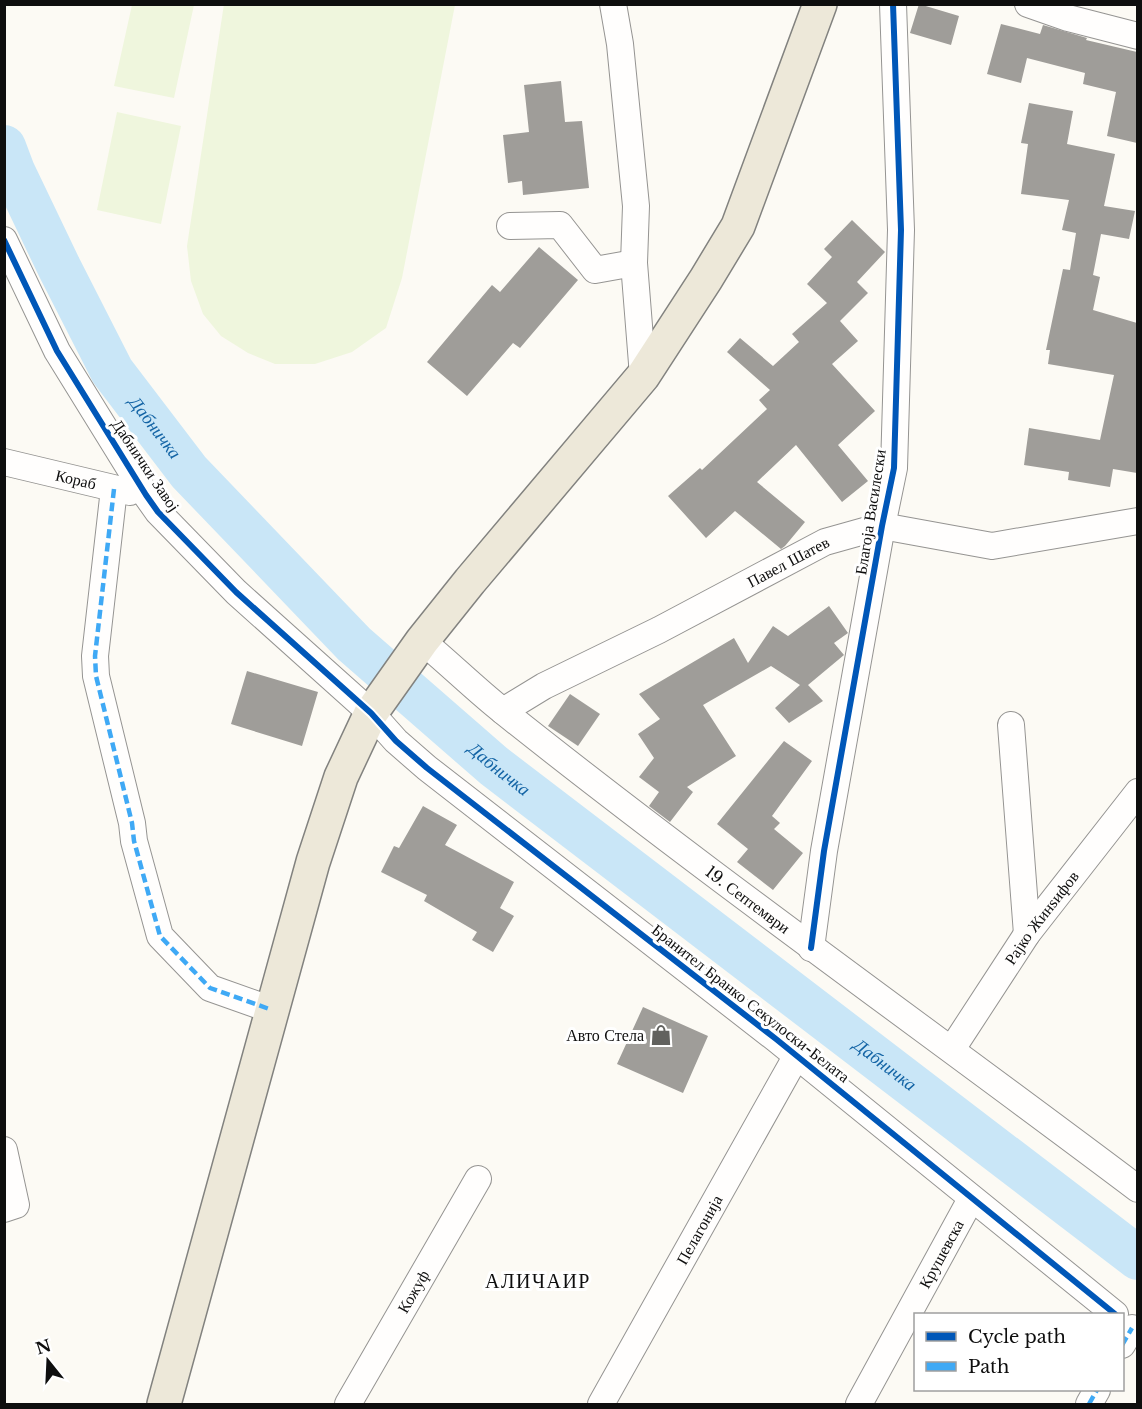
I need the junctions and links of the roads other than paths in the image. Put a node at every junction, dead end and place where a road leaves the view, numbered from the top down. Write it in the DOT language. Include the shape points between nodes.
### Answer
graph roads {
  1 [pos="613,4"];
  2 [pos="820,4"];
  3 [pos="893,4"];
  4 [pos="1028,4"];
  5 [pos="1069,11"];
  6 [pos="1137,36"];
  7 [pos="510,226"];
  8 [pos="4,240"];
  9 [pos="634,263"];
  10 [pos="643,376"];
  11 [pos="4,462"];
  12 [pos="114,489"];
  13 [pos="146,495"];
  14 [pos="1137,521"];
  15 [pos="882,526"];
  16 [pos="422,641"];
  17 [pos="503,711"];
  18 [pos="371,713"];
  19 [pos="1011,725"];
  20 [pos="1137,792"];
  21 [pos="1027,934"];
  22 [pos="811,948"];
  23 [pos="272,1010"];
  24 [pos="952,1049"];
  25 [pos="797,1055"];
  26 [pos="4,1150"];
  27 [pos="478,1179"];
  28 [pos="1137,1189"];
  29 [pos="971,1199"];
  30 [pos="4,1209"];
  31 [pos="1108,1313"];
  32 [pos="164,1404"];
  33 [pos="348,1404"];
  34 [pos="601,1404"];
  35 [pos="859,1404"];
  1 -- 9 [label="street" via="636,206"];
  2 -- 10 [label="main road" via="738,226"];
  3 -- 15 [label="street, Благоја Василески" via="901,230 894,468"];
  4 -- 5 [label="street"];
  5 -- 6 [label="street"];
  7 -- 9 [label="street" via="560,225 595,270"];
  8 -- 13 [label="street, Дабнички Завој" via="57,351"];
  9 -- 10 [label="street"];
  10 -- 16 [label="main road"];
  11 -- 12 [label="street, Кораб"];
  12 -- 13 [label="street, Кораб"];
  12 -- 23 [label="street" via="96,676 160,936 210,988"];
  13 -- 18 [label="street, Дабнички Завој" via="236,592"];
  14 -- 15 [label="street, Павел Шатев" via="992,546"];
  15 -- 17 [label="street, Павел Шатев" via="825,542 544,686"];
  15 -- 22 [label="street, Благоја Василески" via="824,851"];
  16 -- 17 [label="street, 19. Септември"];
  16 -- 18 [label="main road"];
  17 -- 22 [label="street, 19. Септември"];
  18 -- 23 [label="main road" via="341,777"];
  18 -- 25 [label="street, Бранител Бранко Секулоски-Белата" via="427,768"];
  19 -- 21 [label="street"];
  20 -- 21 [label="street, Рајко Жинѕифов"];
  21 -- 24 [label="street, Рајко Жинѕифов"];
  22 -- 24 [label="street, 19. Септември"];
  23 -- 32 [label="main road"];
  24 -- 28 [label="street, 19. Септември"];
  25 -- 29 [label="street, Бранител Бранко Секулоски-Белата"];
  25 -- 34 [label="street, Пелагонија"];
  26 -- 30 [label="street" via="16,1205"];
  27 -- 33 [label="street, Кожуф"];
  29 -- 31 [label="street, Бранител Бранко Секулоски-Белата"];
  29 -- 35 [label="street, Крушевска"];
}
